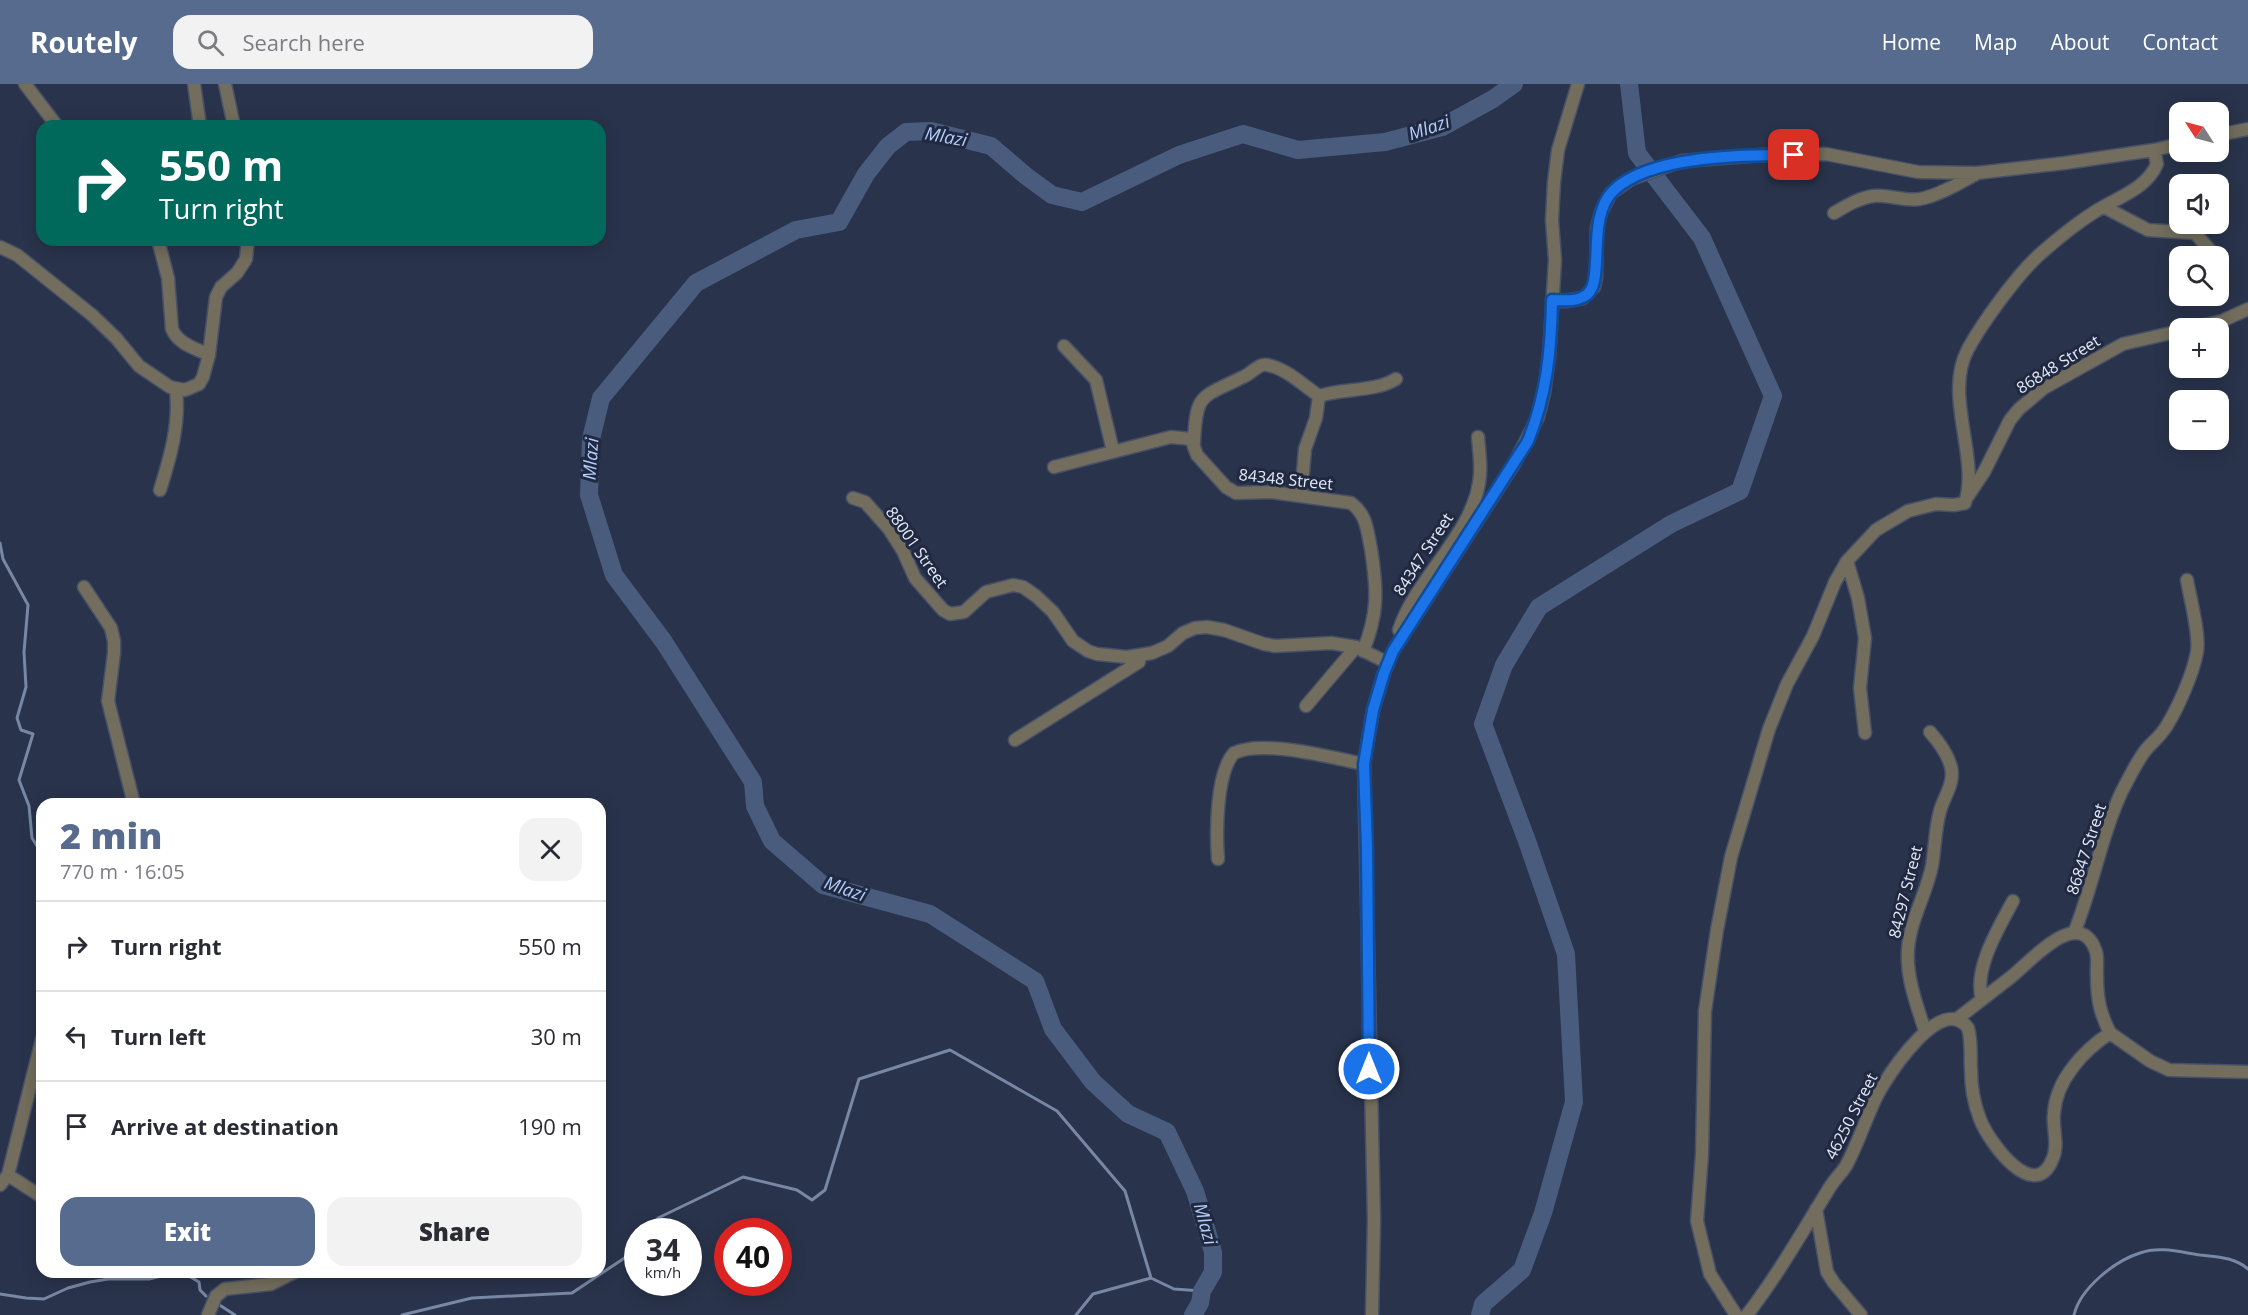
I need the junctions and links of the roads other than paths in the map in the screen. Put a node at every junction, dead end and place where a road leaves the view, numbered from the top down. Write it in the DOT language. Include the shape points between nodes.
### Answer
graph roads {
  1 [pos="25,84"];
  2 [pos="194,84"];
  3 [pos="225,84"];
  4 [pos="1578,84"];
  5 [pos="52,120"];
  6 [pos="199,120"];
  7 [pos="233,120"];
  8 [pos="2248,129"];
  9 [pos="2229,133"];
  10 [pos="2169,147"];
  11 [pos="2154,150"];
  12 [pos="1977,173"];
  13 [pos="2104,207"];
  14 [pos="1834,213"];
  15 [pos="160,246"];
  16 [pos="247,246"];
  17 [pos="2204,246"];
  18 [pos="0,248"];
  19 [pos="1552,300"];
  20 [pos="2248,309"];
  21 [pos="2228,318"];
  22 [pos="2169,334"];
  23 [pos="1064,346"];
  24 [pos="209,355"];
  25 [pos="1396,379"];
  26 [pos="176,390"];
  27 [pos="1319,396"];
  28 [pos="1478,438"];
  29 [pos="1194,443"];
  30 [pos="1113,451"];
  31 [pos="1054,466"];
  32 [pos="160,490"];
  33 [pos="1301,495"];
  34 [pos="1967,497"];
  35 [pos="853,498"];
  36 [pos="1847,561"];
  37 [pos="2187,580"];
  38 [pos="84,587"];
  39 [pos="1364,651"];
  40 [pos="1141,655"];
  41 [pos="1390,657"];
  42 [pos="1306,706"];
  43 [pos="1930,732"];
  44 [pos="1865,733"];
  45 [pos="1015,740"];
  46 [pos="1364,764"];
  47 [pos="132,798"];
  48 [pos="1218,859"];
  49 [pos="2013,902"];
  50 [pos="2074,933"];
  51 [pos="1982,999"];
  52 [pos="1957,1019"];
  53 [pos="1925,1031"];
  54 [pos="2110,1033"];
  55 [pos="36,1065"];
  56 [pos="2248,1072"];
  57 [pos="4,1180"];
  58 [pos="36,1194"];
  59 [pos="1816,1209"];
  60 [pos="283,1278"];
  61 [pos="208,1315"];
  62 [pos="1372,1315"];
  63 [pos="1736,1315"];
  64 [pos="1747,1315"];
  65 [pos="1861,1315"];
  1 -- 5 [label="street"];
  2 -- 6 [label="street"];
  3 -- 7 [label="street"];
  4 -- 19 [label="street" via="1558,150 1554,182"];
  8 -- 9 [label="street"];
  10 -- 11 [label="street"];
  11 -- 12 [label="street"];
  11 -- 13 [label="street" via="2157,164 2148,178"];
  12 -- 14 [label="street" via="1921,199 1873,196"];
  12 -- 19 [label="street" via="1918,172 1826,154 1682,161 1640,175 1611,193 1597,228 1594,287 1583,298"];
  13 -- 17 [label="street" via="2148,230 2195,234"];
  13 -- 34 [label="street" via="2038,256 1967,350 1959,376"];
  15 -- 24 [label="street" via="168,278 174,336"];
  16 -- 24 [label="street" via="246,259 216,297"];
  18 -- 26 [label="street" via="17,255 92,315 132,361"];
  19 -- 41 [label="street" via="1546,384 1528,441"];
  20 -- 21 [label="street"];
  22 -- 34 [label="street, 86848 Street" via="2123,344 2044,388 2010,420"];
  23 -- 30 [label="street" via="1096,380"];
  24 -- 26 [label="street" via="199,384"];
  25 -- 27 [label="street" via="1383,385"];
  26 -- 32 [label="street" via="175,429"];
  27 -- 29 [label="street" via="1281,371 1262,365 1202,398 1195,416"];
  27 -- 33 [label="street" via="1305,448"];
  28 -- 41 [label="street, 84347 Street" via="1480,475 1469,513 1408,606"];
  29 -- 30 [label="street" via="1187,437 1171,437"];
  29 -- 33 [label="street, 84348 Street" via="1204,464 1236,493"];
  30 -- 31 [label="street"];
  33 -- 39 [label="street, 84348 Street" via="1351,503 1367,524 1376,599"];
  34 -- 36 [label="street" via="1959,505 1921,507 1893,518"];
  35 -- 40 [label="street, 88001 Street" via="865,501 889,529 915,578 943,610 961,614 986,592 1013,585 1023,587 1053,612 1080,647 1097,654"];
  36 -- 44 [label="street" via="1865,638 1860,688"];
  36 -- 63 [label="street" via="1787,684 1759,758 1731,857 1706,1002 1697,1221 1710,1274"];
  37 -- 50 [label="street, 86847 Street" via="2197,652 2167,726 2142,754 2122,792"];
  38 -- 47 [label="street" via="111,628 114,641 108,701"];
  39 -- 40 [label="street, 88001 Street" via="1331,644 1275,646 1207,627 1183,633 1168,646"];
  39 -- 41 [label="street, 88001 Street"];
  39 -- 42 [label="street"];
  40 -- 45 [label="street" via="1139,662"];
  41 -- 46 [label="street" via="1373,710"];
  43 -- 53 [label="street, 84297 Street" via="1951,767 1952,779 1941,808 1932,864 1908,948 1907,966"];
  46 -- 48 [label="street" via="1285,750 1250,748 1234,753 1222,784"];
  46 -- 62 [label="street" via="1374,1220"];
  49 -- 51 [label="street" via="1985,959 1979,983"];
  50 -- 51 [label="street" via="2045,946"];
  50 -- 54 [label="street" via="2084,936 2095,947 2100,1014"];
  51 -- 52 [label="street"];
  52 -- 53 [label="street, 46250 Street" via="1944,1020"];
  52 -- 54 [label="street" via="1964,1023 1970,1037 1973,1092 1984,1127 2002,1154 2032,1176 2045,1172 2053,1158 2053,1114 2062,1085 2087,1051"];
  53 -- 59 [label="street, 46250 Street" via="1881,1089 1844,1168"];
  54 -- 56 [label="street" via="2169,1070"];
  55 -- 57 [label="street"];
  57 -- 58 [label="street"];
  59 -- 64 [label="street, 46250 Street"];
  59 -- 65 [label="street" via="1827,1272"];
  60 -- 61 [label="street" via="271,1284 225,1288 216,1296"];
}
